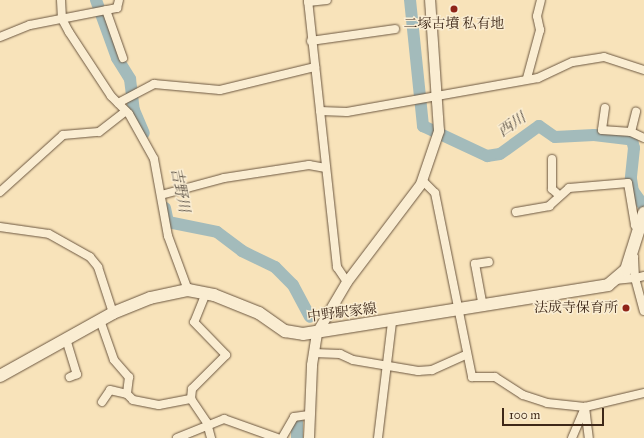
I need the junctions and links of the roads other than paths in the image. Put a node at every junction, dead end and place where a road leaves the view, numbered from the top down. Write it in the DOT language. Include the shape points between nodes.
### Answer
graph roads {
  1 [pos="61,0"];
  2 [pos="119,0"];
  3 [pos="327,0"];
  4 [pos="430,0"];
  5 [pos="541,0"];
  6 [pos="308,1"];
  7 [pos="106,10"];
  8 [pos="62,19"];
  9 [pos="396,29"];
  10 [pos="0,37"];
  11 [pos="312,41"];
  12 [pos="123,58"];
  13 [pos="315,67"];
  14 [pos="644,70"];
  15 [pos="527,78"];
  16 [pos="434,95"];
  17 [pos="118,103"];
  18 [pos="605,108"];
  19 [pos="126,110"];
  20 [pos="320,112"];
  21 [pos="636,112"];
  22 [pos="631,132"];
  23 [pos="644,138"];
  24 [pos="552,159"];
  25 [pos="326,168"];
  26 [pos="423,181"];
  27 [pos="0,192"];
  28 [pos="163,195"];
  29 [pos="559,195"];
  30 [pos="516,212"];
  31 [pos="644,213"];
  32 [pos="0,227"];
  33 [pos="640,228"];
  34 [pos="631,255"];
  35 [pos="489,262"];
  36 [pos="644,276"];
  37 [pos="635,278"];
  38 [pos="615,280"];
  39 [pos="347,282"];
  40 [pos="188,290"];
  41 [pos="206,293"];
  42 [pos="483,307"];
  43 [pos="460,311"];
  44 [pos="644,311"];
  45 [pos="113,313"];
  46 [pos="100,320"];
  47 [pos="392,322"];
  48 [pos="317,333"];
  49 [pos="66,339"];
  50 [pos="314,353"];
  51 [pos="466,356"];
  52 [pos="389,368"];
  53 [pos="0,376"];
  54 [pos="70,377"];
  55 [pos="644,393"];
  56 [pos="127,394"];
  57 [pos="191,399"];
  58 [pos="102,402"];
  59 [pos="585,407"];
  60 [pos="309,415"];
  61 [pos="207,423"];
  62 [pos="177,438"];
  63 [pos="210,438"];
  64 [pos="277,438"];
  65 [pos="282,438"];
  66 [pos="309,438"];
  67 [pos="378,438"];
  68 [pos="572,438"];
  69 [pos="589,438"];
  1 -- 8 [label="street"];
  2 -- 7 [label="street" via="117,8"];
  3 -- 6 [label="street"];
  4 -- 16 [label="street"];
  5 -- 15 [label="street" via="537,16 540,30"];
  6 -- 11 [label="street"];
  7 -- 8 [label="street"];
  7 -- 12 [label="street"];
  8 -- 10 [label="street"];
  8 -- 17 [label="street"];
  9 -- 11 [label="street"];
  11 -- 13 [label="street"];
  13 -- 17 [label="street" via="220,90 167,83 133,93"];
  13 -- 20 [label="street"];
  14 -- 15 [label="street" via="604,57 573,62 538,78"];
  15 -- 16 [label="street"];
  16 -- 20 [label="street" via="347,112"];
  16 -- 26 [label="street" via="439,131"];
  17 -- 19 [label="street"];
  18 -- 22 [label="street" via="602,130"];
  19 -- 27 [label="street" via="99,132 63,135"];
  19 -- 28 [label="street" via="154,159"];
  20 -- 25 [label="street"];
  21 -- 22 [label="street"];
  22 -- 23 [label="street"];
  24 -- 29 [label="street" via="552,189"];
  25 -- 28 [label="street" via="309,165 224,178"];
  25 -- 39 [label="street" via="337,268"];
  26 -- 39 [label="street" via="405,209"];
  26 -- 43 [label="street" via="435,193"];
  28 -- 40 [label="street" via="168,236"];
  29 -- 30 [label="street" via="550,206"];
  29 -- 33 [label="street" via="569,188 628,183 635,225"];
  31 -- 33 [label="main road, 中野駅家線"];
  32 -- 45 [label="street" via="49,234 90,257 98,267"];
  33 -- 34 [label="main road, 中野駅家線"];
  34 -- 37 [label="street" via="634,257"];
  34 -- 38 [label="main road, 中野駅家線" via="626,270"];
  35 -- 42 [label="street" via="475,264"];
  36 -- 37 [label="street"];
  37 -- 38 [label="street"];
  37 -- 44 [label="street"];
  38 -- 42 [label="main road, 中野駅家線" via="608,285"];
  39 -- 48 [label="street"];
  40 -- 41 [label="main road, 中野駅家線"];
  40 -- 45 [label="main road, 中野駅家線" via="150,298"];
  41 -- 48 [label="main road, 中野駅家線" via="259,313 285,331"];
  41 -- 57 [label="street" via="194,322 226,355 192,389"];
  42 -- 43 [label="main road, 中野駅家線"];
  43 -- 47 [label="main road, 中野駅家線"];
  43 -- 51 [label="street"];
  45 -- 46 [label="main road, 中野駅家線"];
  46 -- 49 [label="main road, 中野駅家線"];
  46 -- 56 [label="street" via="114,360 129,377"];
  47 -- 48 [label="main road, 中野駅家線"];
  47 -- 52 [label="street"];
  48 -- 50 [label="street"];
  49 -- 53 [label="main road, 中野駅家線"];
  49 -- 54 [label="street" via="77,374"];
  50 -- 52 [label="street" via="340,354"];
  50 -- 60 [label="street"];
  51 -- 52 [label="street" via="432,370"];
  51 -- 59 [label="street" via="472,377 495,377 536,400"];
  52 -- 67 [label="street"];
  55 -- 59 [label="street"];
  56 -- 57 [label="street" via="133,400 159,405"];
  56 -- 58 [label="street" via="110,390"];
  57 -- 61 [label="street"];
  59 -- 68 [label="street"];
  59 -- 69 [label="street"];
  60 -- 65 [label="street" via="294,417"];
  60 -- 66 [label="street"];
  61 -- 62 [label="street"];
  61 -- 63 [label="street"];
  61 -- 64 [label="street" via="224,419"];
}
